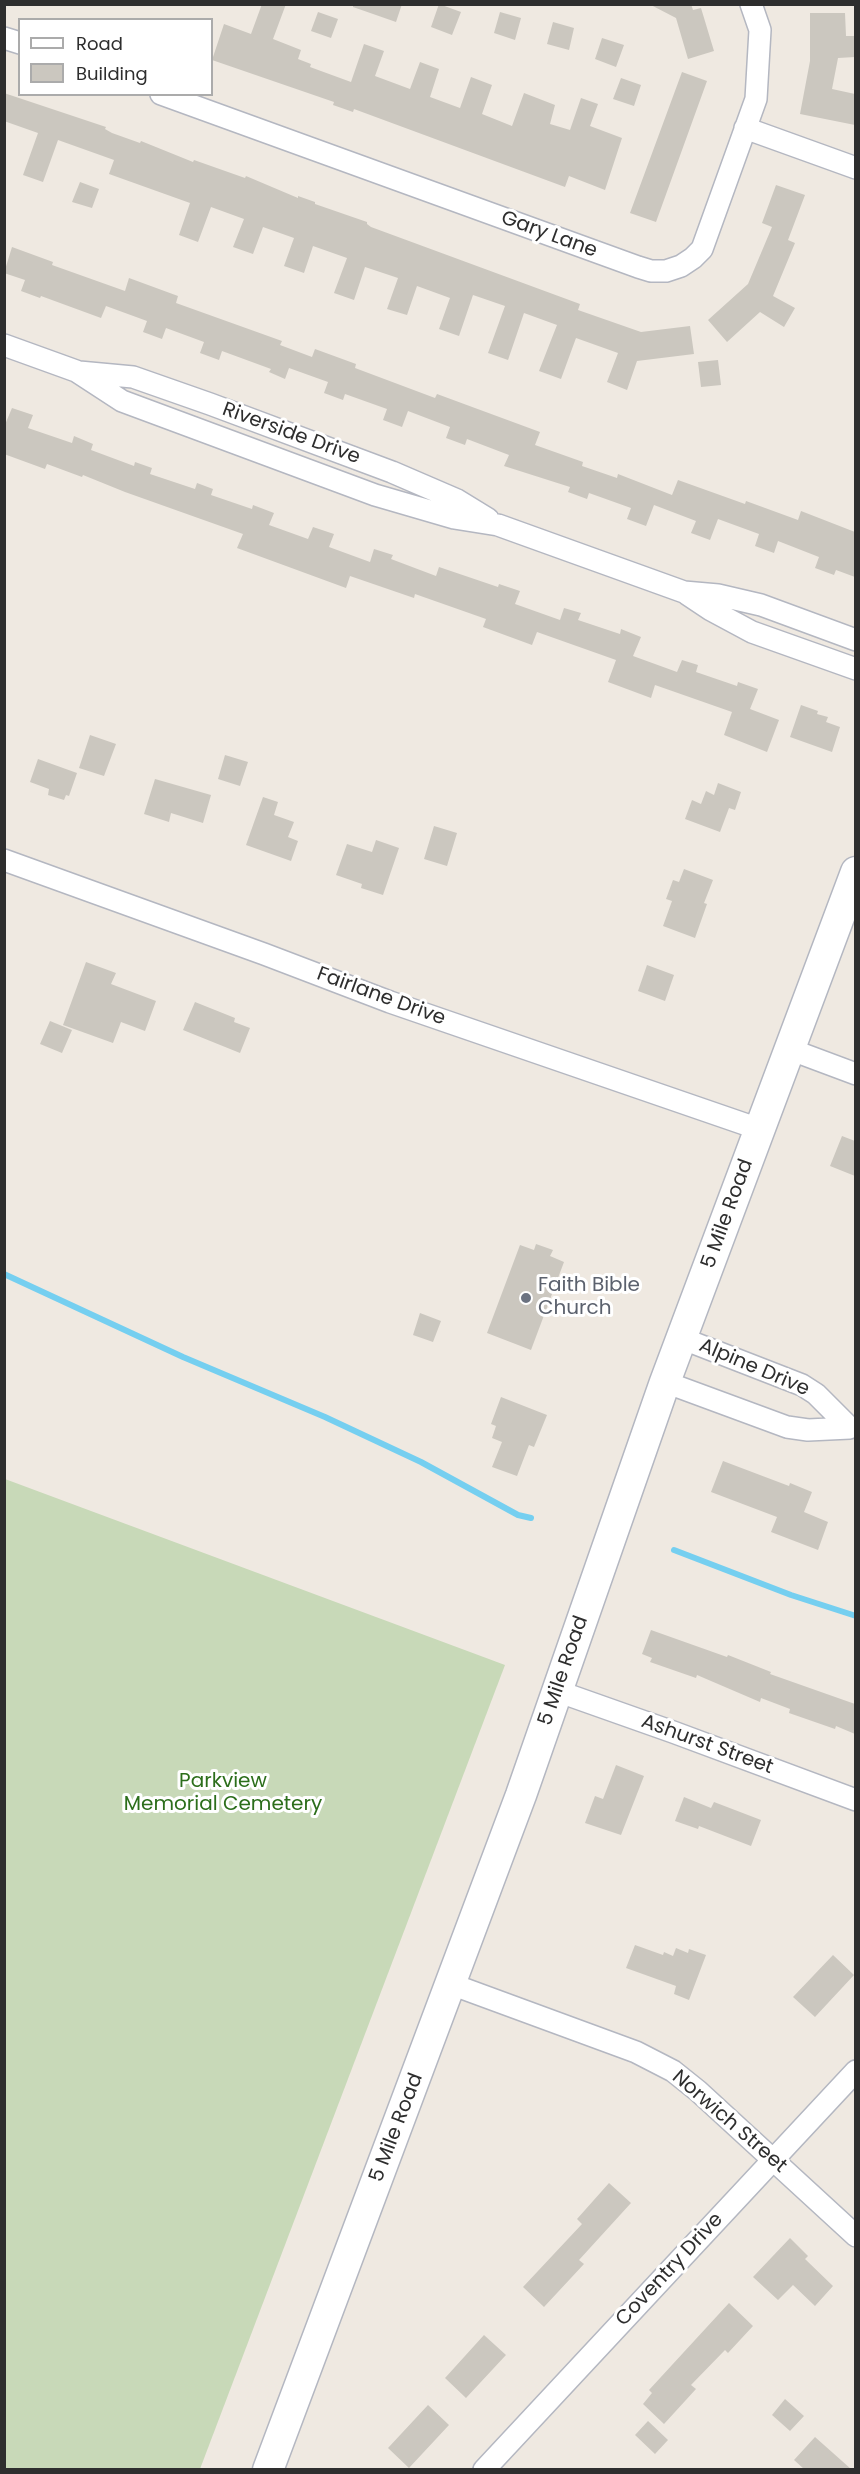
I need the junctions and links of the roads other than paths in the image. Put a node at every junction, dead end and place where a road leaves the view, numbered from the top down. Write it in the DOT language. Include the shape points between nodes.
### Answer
graph roads {
  1 [pos="751,4"];
  2 [pos="167,96"];
  3 [pos="745,128"];
  4 [pos="855,168"];
  5 [pos="4,345"];
  6 [pos="76,371"];
  7 [pos="498,525"];
  8 [pos="684,592"];
  9 [pos="855,639"];
  10 [pos="855,669"];
  11 [pos="4,860"];
  12 [pos="855,872"];
  13 [pos="789,1048"];
  14 [pos="855,1074"];
  15 [pos="759,1128"];
  16 [pos="681,1338"];
  17 [pos="665,1382"];
  18 [pos="853,1429"];
  19 [pos="557,1692"];
  20 [pos="855,1800"];
  21 [pos="452,1984"];
  22 [pos="855,2071"];
  23 [pos="773,2160"];
  24 [pos="855,2236"];
  25 [pos="268,2469"];
  26 [pos="484,2469"];
  1 -- 3 [label="street, Gary Lane" via="760,30 758,76 756,99"];
  2 -- 3 [label="street, Gary Lane" via="651,271 681,266 702,249"];
  3 -- 4 [label="street"];
  5 -- 6 [label="street, Riverside Drive"];
  6 -- 7 [label="street, Riverside Drive" via="122,401 364,492 454,518"];
  6 -- 7 [label="street, Riverside Drive" via="133,377 210,404 392,472 457,500"];
  7 -- 8 [label="street, Riverside Drive"];
  8 -- 9 [label="street, Riverside Drive" via="761,605"];
  8 -- 10 [label="street, Riverside Drive" via="752,632"];
  11 -- 15 [label="street, Fairlane Drive" via="390,1002"];
  12 -- 13 [label="main road, 5 Mile Road"];
  13 -- 14 [label="street"];
  13 -- 15 [label="main road, 5 Mile Road"];
  15 -- 16 [label="main road, 5 Mile Road"];
  16 -- 17 [label="main road, 5 Mile Road"];
  16 -- 18 [label="street, Alpine Drive" via="802,1385"];
  17 -- 18 [label="street, Alpine Drive" via="787,1427"];
  17 -- 19 [label="main road, 5 Mile Road"];
  19 -- 20 [label="street, Ashurst Street"];
  19 -- 21 [label="main road, 5 Mile Road"];
  21 -- 23 [label="street, Norwich Street" via="654,2060 698,2091"];
  21 -- 25 [label="main road, 5 Mile Road"];
  22 -- 23 [label="street, Coventry Drive"];
  23 -- 24 [label="street, Norwich Street"];
  23 -- 26 [label="street, Coventry Drive"];
}
